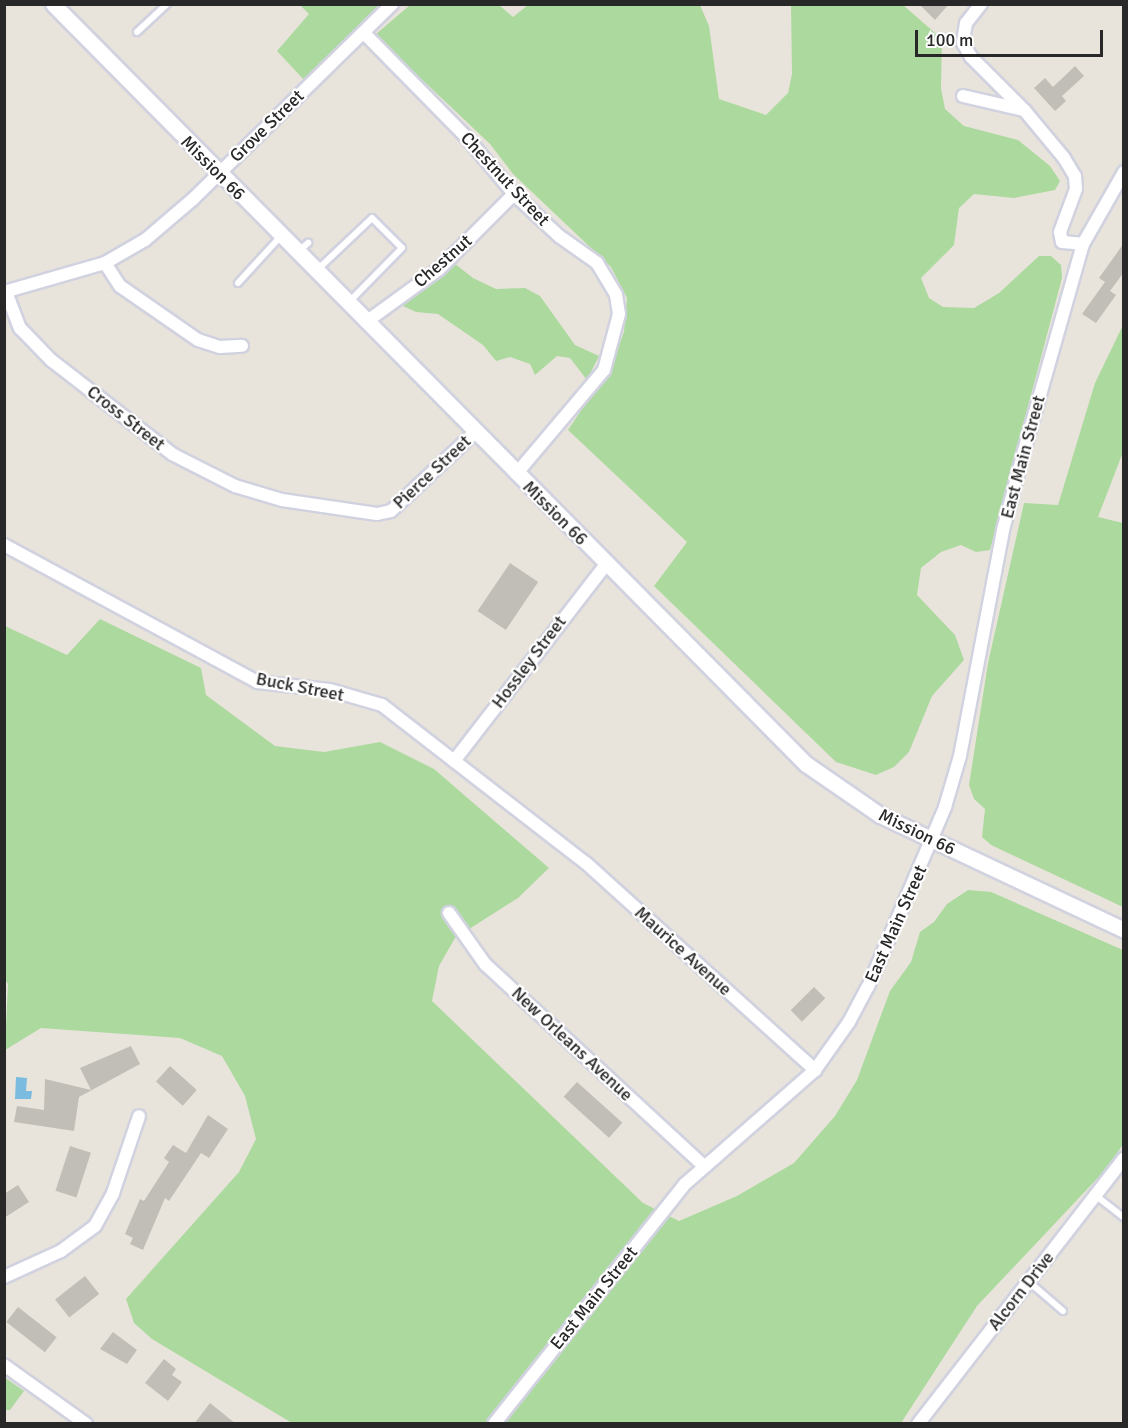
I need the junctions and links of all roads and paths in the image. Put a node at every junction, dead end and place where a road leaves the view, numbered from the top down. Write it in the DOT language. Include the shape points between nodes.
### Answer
graph roads {
  1 [pos="53,4"];
  2 [pos="166,4"];
  3 [pos="392,4"];
  4 [pos="981,4"];
  5 [pos="137,32"];
  6 [pos="364,33"];
  7 [pos="963,96"];
  8 [pos="1025,111"];
  9 [pos="1124,172"];
  10 [pos="218,173"];
  11 [pos="514,194"];
  12 [pos="281,236"];
  13 [pos="1083,244"];
  14 [pos="105,263"];
  15 [pos="315,271"];
  16 [pos="238,283"];
  17 [pos="5,292"];
  18 [pos="348,304"];
  19 [pos="366,322"];
  20 [pos="242,346"];
  21 [pos="475,432"];
  22 [pos="516,474"];
  23 [pos="282,500"];
  24 [pos="4,544"];
  25 [pos="606,564"];
  26 [pos="454,761"];
  27 [pos="549,834"];
  28 [pos="934,841"];
  29 [pos="449,913"];
  30 [pos="1124,930"];
  31 [pos="815,1071"];
  32 [pos="139,1116"];
  33 [pos="1124,1158"];
  34 [pos="704,1166"];
  35 [pos="1095,1195"];
  36 [pos="1124,1218"];
  37 [pos="4,1277"];
  38 [pos="1028,1281"];
  39 [pos="1064,1311"];
  40 [pos="4,1365"];
  41 [pos="77,1421"];
  42 [pos="494,1424"];
  43 [pos="918,1424"];
  1 -- 10 [label="street, Mission 66"];
  2 -- 5 [label="lane"];
  3 -- 6 [label="street, Grove Street"];
  4 -- 8 [label="street" via="966,23 963,43 971,57"];
  6 -- 10 [label="street, Grove Street"];
  6 -- 11 [label="street, Chestnut Street" via="468,139"];
  7 -- 8 [label="street"];
  8 -- 13 [label="street" via="1075,177 1073,205 1060,232 1062,242"];
  9 -- 13 [label="street, East Main Street"];
  10 -- 12 [label="street, Mission 66" via="255,201"];
  10 -- 14 [label="street, Grove Street" via="168,222"];
  11 -- 19 [label="street, Chestnut" via="439,269"];
  11 -- 22 [label="street, Chestnut Street" via="559,236 597,264 616,296 619,314 604,370"];
  12 -- 15 [label="street, Mission 66" via="303,248"];
  12 -- 16 [label="lane"];
  13 -- 28 [label="street, East Main Street" via="1006,519 960,756"];
  14 -- 17 [label="street, Grove Street"];
  14 -- 20 [label="street" via="120,286 198,340 220,347"];
  15 -- 18 [label="street, Mission 66"];
  15 -- 18 [label="lane" via="372,218 402,248"];
  17 -- 23 [label="street, Cross Street" via="20,328 51,360 172,453 235,486"];
  18 -- 19 [label="street, Mission 66"];
  19 -- 21 [label="street, Mission 66"];
  21 -- 22 [label="street, Mission 66"];
  21 -- 23 [label="street, Pierce Street" via="391,511 377,514"];
  22 -- 25 [label="street, Mission 66"];
  24 -- 26 [label="street, Buck Street" via="257,682 330,690 382,705"];
  25 -- 26 [label="street, Hossley Street"];
  25 -- 28 [label="street, Mission 66" via="806,764 848,796"];
  26 -- 27 [label="street, Buck Street"];
  27 -- 31 [label="street, Maurice Avenue"];
  28 -- 30 [label="street, Mission 66"];
  28 -- 31 [label="street, East Main Street" via="868,987"];
  29 -- 34 [label="street, New Orleans Avenue" via="485,964"];
  31 -- 34 [label="street, East Main Street" via="766,1117"];
  32 -- 37 [label="street" via="113,1193 94,1226 62,1251"];
  33 -- 35 [label="street, Alcorn Drive"];
  34 -- 42 [label="street, East Main Street" via="685,1184"];
  35 -- 36 [label="lane"];
  35 -- 38 [label="street, Alcorn Drive"];
  38 -- 39 [label="lane"];
  38 -- 43 [label="street, Alcorn Drive"];
  40 -- 41 [label="street"];
}
